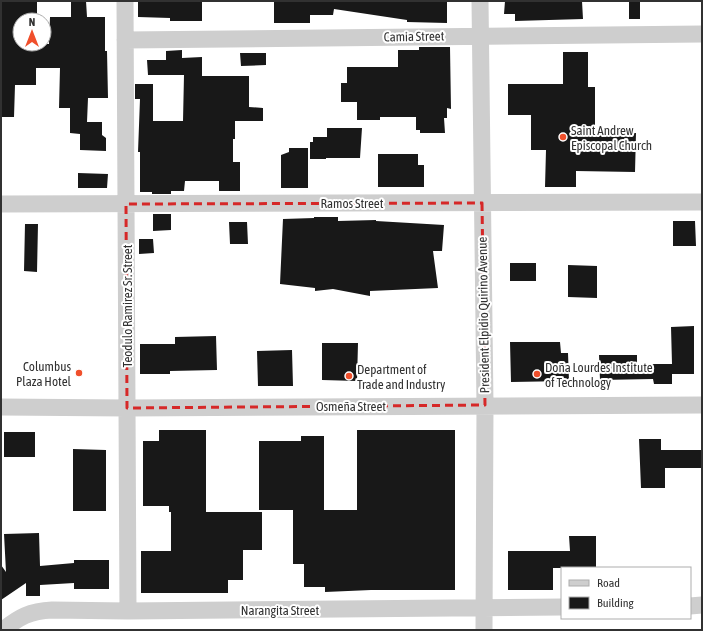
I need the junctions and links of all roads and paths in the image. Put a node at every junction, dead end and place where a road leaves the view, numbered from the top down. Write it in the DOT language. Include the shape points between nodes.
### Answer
graph roads {
  1 [pos="125,1"];
  2 [pos="480,1"];
  3 [pos="702,34"];
  4 [pos="480,35"];
  5 [pos="125,40"];
  6 [pos="702,202"];
  7 [pos="482,203"];
  8 [pos="1,204"];
  9 [pos="126,204"];
  10 [pos="702,405"];
  11 [pos="485,406"];
  12 [pos="1,407"];
  13 [pos="127,408"];
  14 [pos="702,605"];
  15 [pos="691,606"];
  16 [pos="561,607"];
  17 [pos="484,608"];
  18 [pos="128,611"];
  19 [pos="2,630"];
  20 [pos="484,630"];
  1 -- 5 [label="street, Teodulo Ramirez Sr. Street"];
  2 -- 4 [label="street, President Elpidio Quirino Avenue"];
  3 -- 4 [label="street, Camia Street"];
  4 -- 5 [label="street, Camia Street"];
  4 -- 7 [label="street, President Elpidio Quirino Avenue"];
  5 -- 9 [label="street, Teodulo Ramirez Sr. Street"];
  6 -- 7 [label="street, Ramos Street"];
  7 -- 9 [label="street, Ramos Street"];
  7 -- 11 [label="street, President Elpidio Quirino Avenue"];
  8 -- 9 [label="street, Ramos Street"];
  9 -- 13 [label="street, Teodulo Ramirez Sr. Street"];
  10 -- 11 [label="street, Osmeña Street"];
  11 -- 13 [label="street, Osmeña Street"];
  11 -- 17 [label="street, President Elpidio Quirino Avenue"];
  12 -- 13 [label="street, Osmeña Street"];
  13 -- 18 [label="street, Teodulo Ramirez Sr. Street"];
  14 -- 15 [label="street"];
  16 -- 17 [label="street, Narangita Street"];
  17 -- 18 [label="street, Narangita Street"];
  17 -- 20 [label="street, President Elpidio Quirino Avenue"];
  18 -- 19 [label="street, Narangita Street" via="40,610 17,618"];
}
